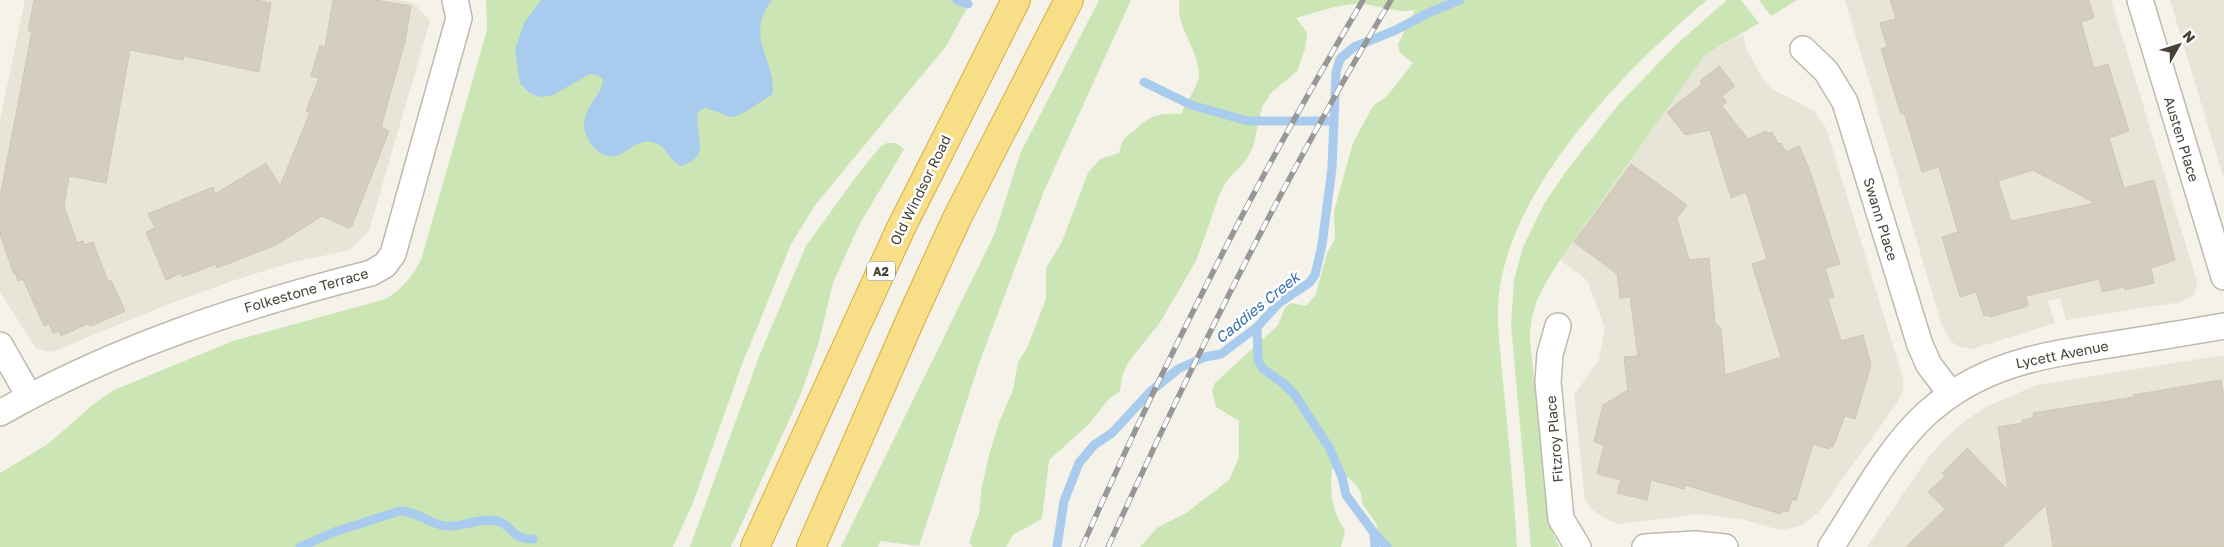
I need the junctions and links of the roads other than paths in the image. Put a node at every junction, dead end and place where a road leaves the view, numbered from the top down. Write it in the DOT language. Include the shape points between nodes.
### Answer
graph roads {
  1 [pos="455,0"];
  2 [pos="1016,0"];
  3 [pos="1069,0"];
  4 [pos="2140,0"];
  5 [pos="1804,49"];
  6 [pos="2224,277"];
  7 [pos="1558,326"];
  8 [pos="2224,326"];
  9 [pos="0,345"];
  10 [pos="1951,394"];
  11 [pos="29,396"];
  12 [pos="0,413"];
  13 [pos="755,547"];
  14 [pos="811,547"];
  15 [pos="1578,547"];
  16 [pos="1645,547"];
  17 [pos="1725,547"];
  18 [pos="1831,547"];
  1 -- 11 [label="street, Folkestone Terrace" via="458,18 393,254 385,264 371,273 235,310 164,336"];
  2 -- 13 [label="highway, Old Windsor Road / A2" via="900,230"];
  3 -- 14 [label="highway" via="957,218"];
  4 -- 6 [label="street, Austen Place"];
  5 -- 10 [label="street, Swann Place" via="1826,71 1845,102 1920,345 1929,365"];
  7 -- 15 [label="street, Fitzroy Place" via="1550,354 1548,382 1561,519"];
  8 -- 10 [label="street, Lycett Avenue" via="2032,358 1992,371"];
  9 -- 11 [label="street"];
  10 -- 18 [label="street, Lycett Avenue" via="1905,436"];
  11 -- 12 [label="street, Folkestone Terrace"];
  16 -- 17 [label="street" via="1694,544"];
}
